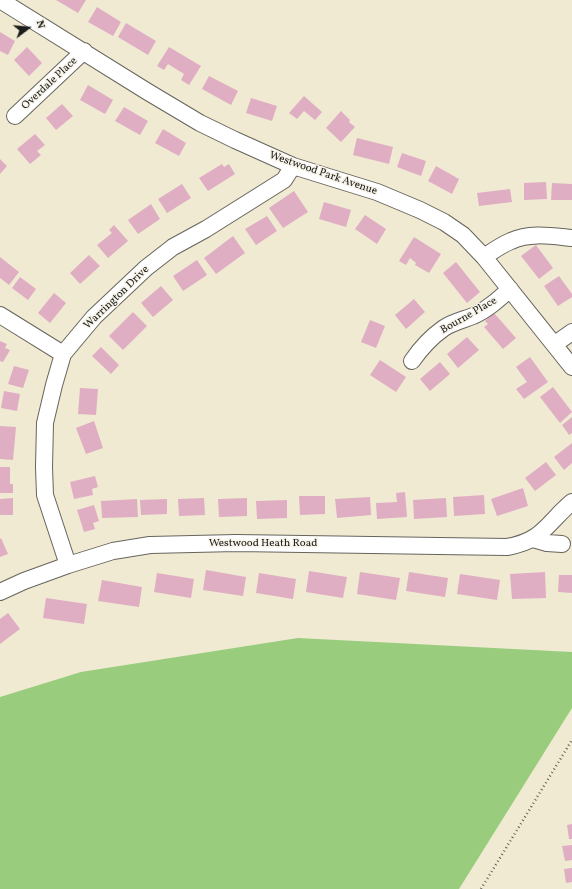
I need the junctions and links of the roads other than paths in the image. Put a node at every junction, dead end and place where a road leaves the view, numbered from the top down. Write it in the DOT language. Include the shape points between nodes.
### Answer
graph roads {
  1 [pos="0,0"];
  2 [pos="84,51"];
  3 [pos="15,116"];
  4 [pos="293,166"];
  5 [pos="572,238"];
  6 [pos="484,257"];
  7 [pos="510,289"];
  8 [pos="0,316"];
  9 [pos="572,332"];
  10 [pos="555,344"];
  11 [pos="63,354"];
  12 [pos="412,360"];
  13 [pos="572,367"];
  14 [pos="572,502"];
  15 [pos="533,539"];
  16 [pos="562,544"];
  17 [pos="68,565"];
  18 [pos="0,592"];
  1 -- 2 [label="street, Westwood Park Avenue"];
  2 -- 3 [label="street, Overdale Place"];
  2 -- 4 [label="street, Westwood Park Avenue" via="200,123"];
  4 -- 6 [label="street, Westwood Park Avenue" via="377,192 420,210 464,235"];
  4 -- 11 [label="street, Warrington Drive" via="284,180 173,247 146,268 94,317"];
  5 -- 6 [label="street" via="538,235 521,237"];
  6 -- 7 [label="street, Westwood Park Avenue"];
  7 -- 10 [label="street, Westwood Park Avenue"];
  7 -- 12 [label="street, Bourne Place" via="480,312 444,328 424,345"];
  8 -- 11 [label="street"];
  9 -- 10 [label="street"];
  10 -- 13 [label="street, Westwood Park Avenue"];
  11 -- 17 [label="street, Warrington Drive" via="45,423 44,466 45,495"];
  14 -- 15 [label="street"];
  15 -- 16 [label="street"];
  15 -- 17 [label="street, Westwood Heath Road" via="507,546 236,543 150,545"];
  17 -- 18 [label="street, Westwood Heath Road"];
}
